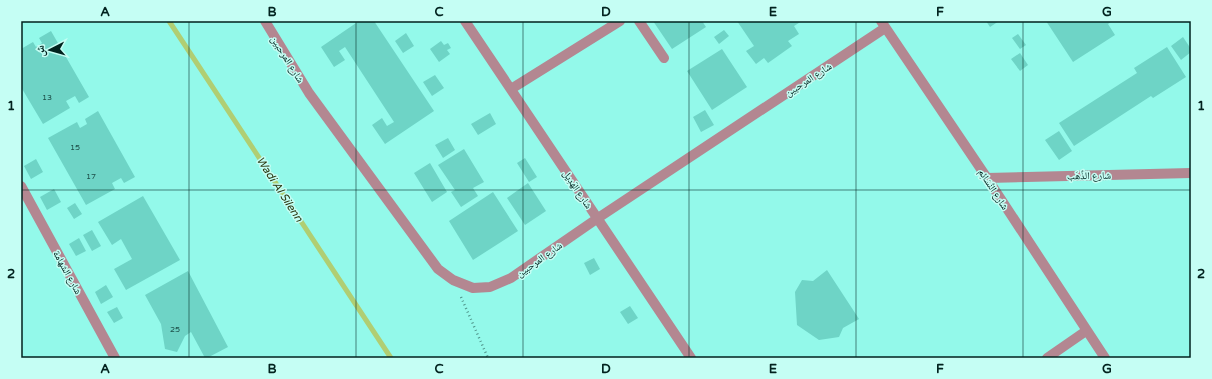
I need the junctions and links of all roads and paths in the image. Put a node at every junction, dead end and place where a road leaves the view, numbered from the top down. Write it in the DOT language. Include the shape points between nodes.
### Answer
graph roads {
  1 [pos="265,21"];
  2 [pos="465,21"];
  3 [pos="620,21"];
  4 [pos="639,21"];
  5 [pos="883,24"];
  6 [pos="664,58"];
  7 [pos="511,90"];
  8 [pos="1191,173"];
  9 [pos="987,178"];
  10 [pos="21,186"];
  11 [pos="598,218"];
  12 [pos="453,280"];
  13 [pos="1086,331"];
  14 [pos="116,358"];
  15 [pos="488,358"];
  16 [pos="691,358"];
  17 [pos="1047,358"];
  18 [pos="1105,358"];
  1 -- 12 [label="street, شارع المرحبين" via="309,93 438,269"];
  2 -- 7 [label="street, شارع الهَدِيل"];
  3 -- 7 [label="street"];
  4 -- 6 [label="street"];
  5 -- 9 [label="street, شارع النَّسَائِم"];
  5 -- 11 [label="street, شارع المرحبين"];
  7 -- 11 [label="street, شارع الهَدِيل"];
  8 -- 9 [label="street, شارع الذَّهَب"];
  9 -- 13 [label="street, شارع النَّسَائِم"];
  10 -- 14 [label="street, شارع الشهامة"];
  11 -- 12 [label="street, شارع المرحبين" via="511,278 490,287 473,288"];
  11 -- 16 [label="street, شارع الهَدِيل"];
  12 -- 15 [label="path"];
  13 -- 17 [label="street"];
  13 -- 18 [label="street, شارع النَّسَائِم"];
}
